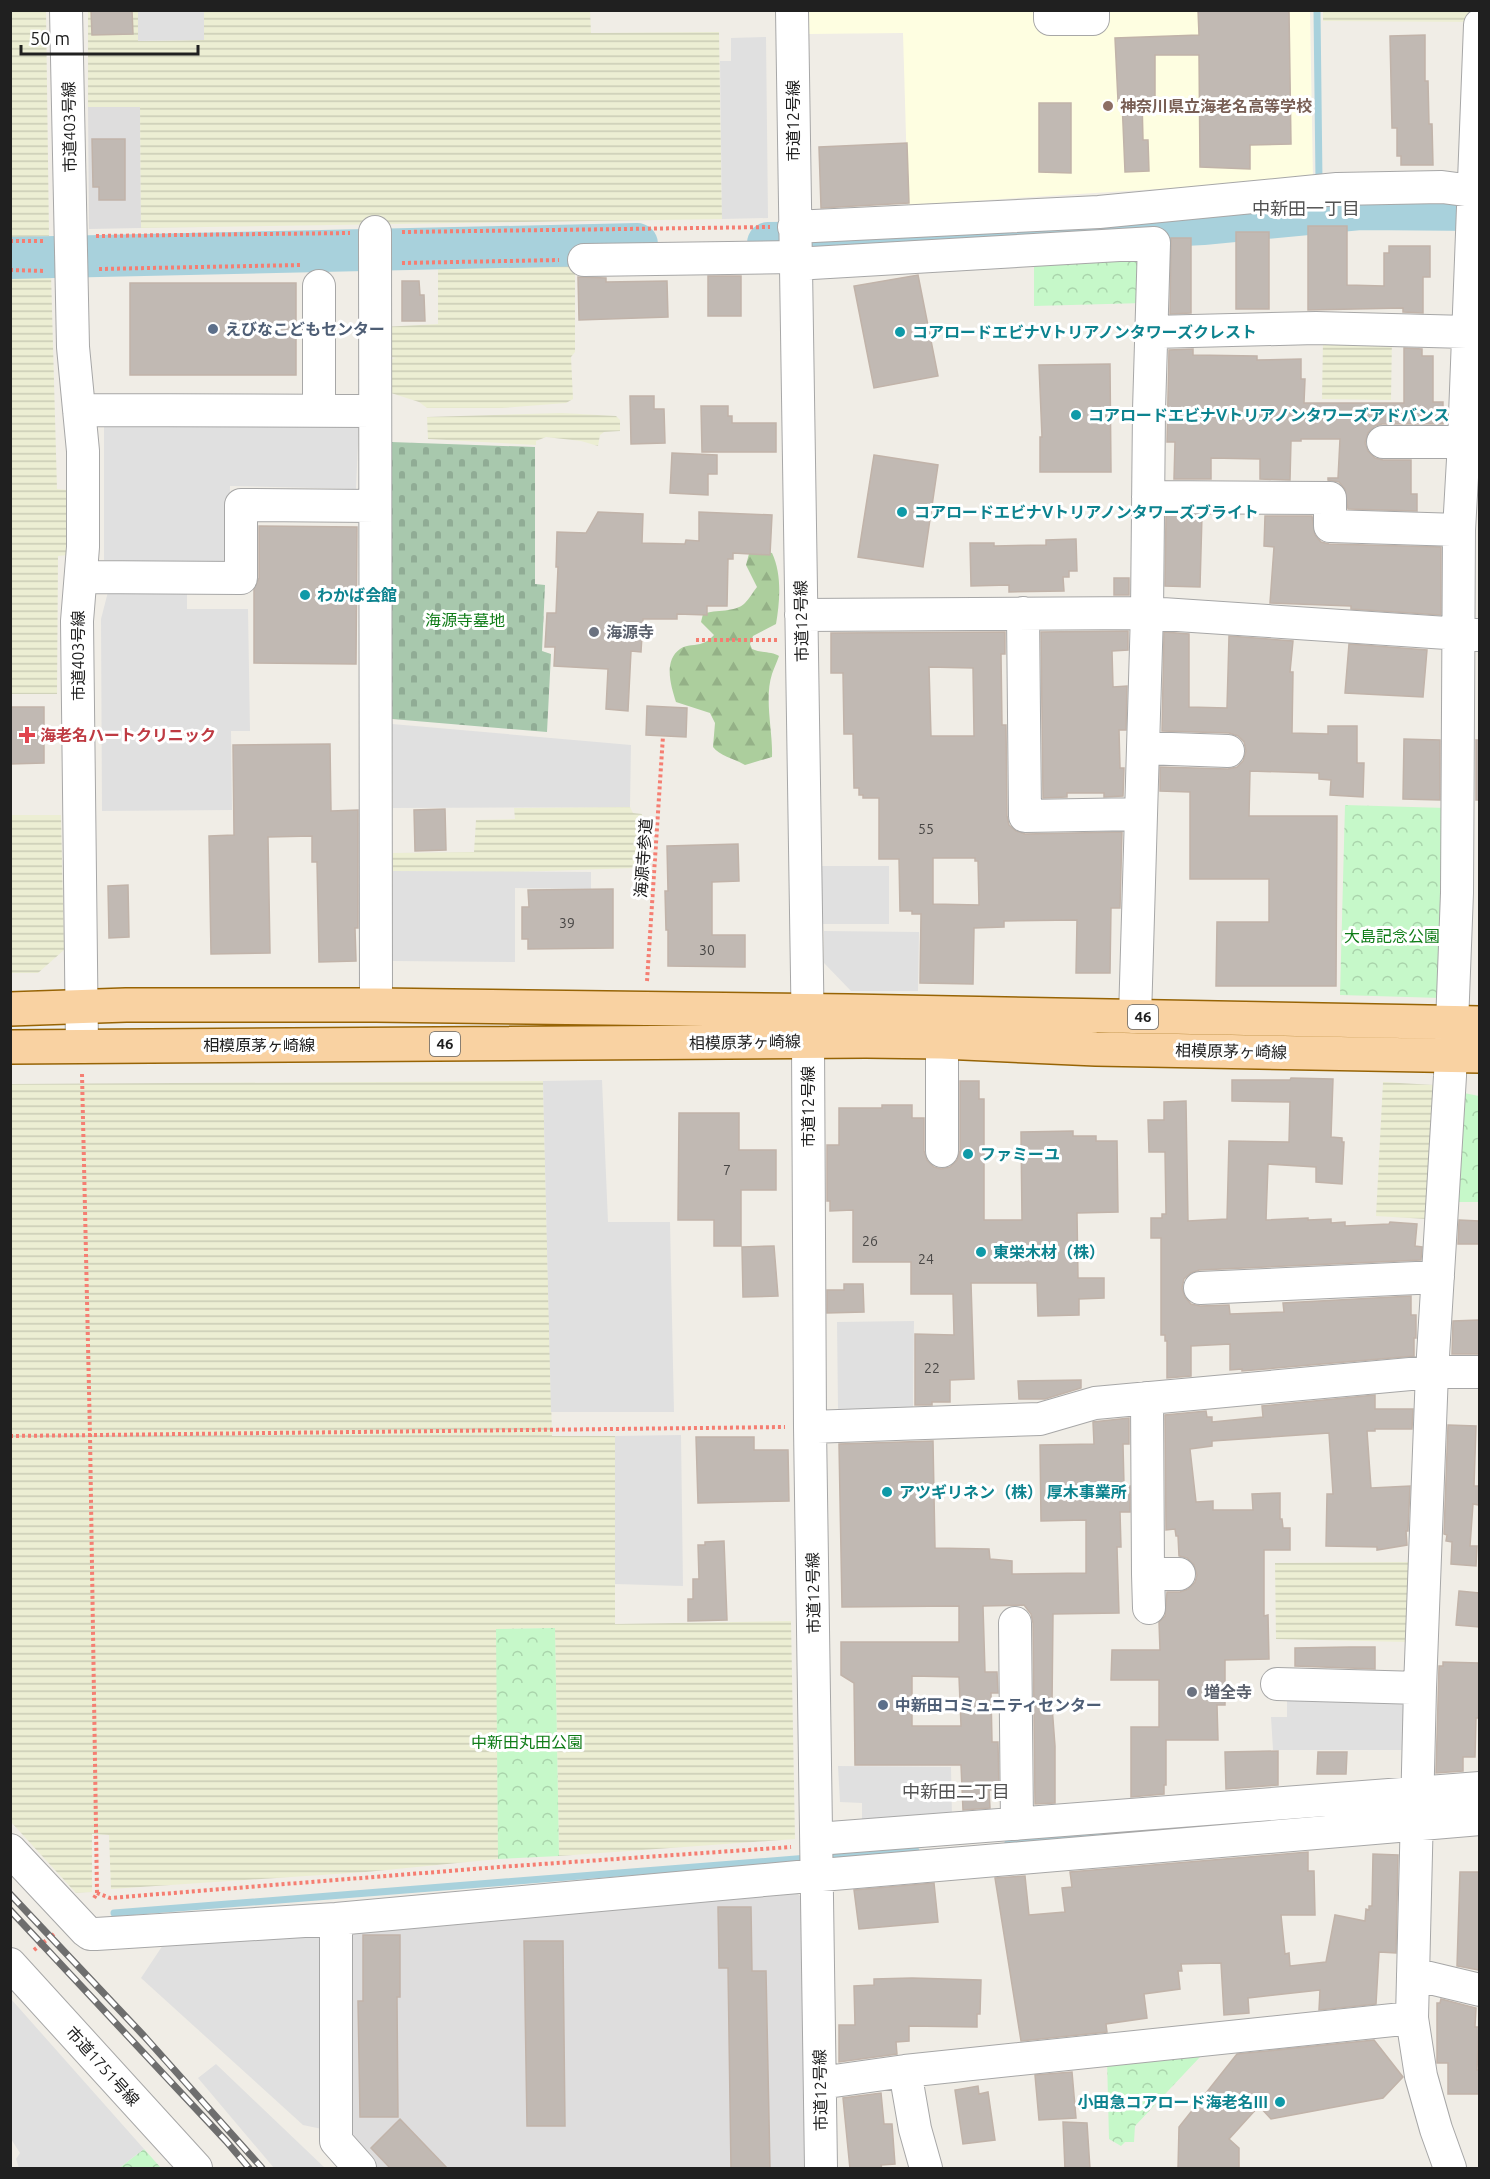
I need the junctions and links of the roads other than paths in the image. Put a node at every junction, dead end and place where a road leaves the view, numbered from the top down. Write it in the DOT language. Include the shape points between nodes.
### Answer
graph roads {
  1 [pos="66,10"];
  2 [pos="792,10"];
  3 [pos="1050,10"];
  4 [pos="1093,10"];
  5 [pos="1479,25"];
  6 [pos="1475,202"];
  7 [pos="375,244"];
  8 [pos="795,246"];
  9 [pos="584,260"];
  10 [pos="319,286"];
  11 [pos="1152,332"];
  12 [pos="1467,332"];
  13 [pos="79,410"];
  14 [pos="319,411"];
  15 [pos="375,411"];
  16 [pos="1470,432"];
  17 [pos="1383,441"];
  18 [pos="1148,497"];
  19 [pos="375,506"];
  20 [pos="1459,530"];
  21 [pos="81,577"];
  22 [pos="1147,613"];
  23 [pos="1023,614"];
  24 [pos="794,628"];
  25 [pos="1468,635"];
  26 [pos="1143,748"];
  27 [pos="1228,751"];
  28 [pos="1142,814"];
  29 [pos="1468,893"];
  30 [pos="376,1005"];
  31 [pos="81,1007"];
  32 [pos="10,1009"];
  33 [pos="1135,1017"];
  34 [pos="807,1026"];
  35 [pos="1466,1039"];
  36 [pos="942,1042"];
  37 [pos="10,1047"];
  38 [pos="82,1047"];
  39 [pos="942,1151"];
  40 [pos="1438,1276"];
  41 [pos="1200,1288"];
  42 [pos="1432,1372"];
  43 [pos="1479,1372"];
  44 [pos="1147,1398"];
  45 [pos="810,1426"];
  46 [pos="1148,1574"];
  47 [pos="1179,1574"];
  48 [pos="1149,1608"];
  49 [pos="1015,1623"];
  50 [pos="1277,1684"];
  51 [pos="1420,1688"];
  52 [pos="1479,1788"];
  53 [pos="1417,1809"];
  54 [pos="1479,1819"];
  55 [pos="1017,1824"];
  56 [pos="10,1850"];
  57 [pos="812,1854"];
  58 [pos="336,1919"];
  59 [pos="19,1960"];
  60 [pos="1413,1974"];
  61 [pos="1479,1990"];
  62 [pos="22,1991"];
  63 [pos="1412,2018"];
  64 [pos="905,2071"];
  65 [pos="820,2083"];
  66 [pos="196,2169"];
  67 [pos="360,2169"];
  68 [pos="821,2169"];
  69 [pos="926,2169"];
  70 [pos="1450,2169"];
  1 -- 13 [label="street, 市道403号線" via="63,252"];
  2 -- 8 [label="street, 市道12号線"];
  3 -- 4 [label="street" via="1050,19 1093,19"];
  5 -- 6 [label="street"];
  6 -- 8 [label="street" via="1442,187 1337,189"];
  6 -- 12 [label="street"];
  7 -- 15 [label="street"];
  8 -- 9 [label="street"];
  8 -- 11 [label="street" via="1154,243"];
  8 -- 24 [label="street, 市道12号線"];
  10 -- 14 [label="street"];
  11 -- 12 [label="street" via="1316,328"];
  11 -- 18 [label="street"];
  12 -- 16 [label="street"];
  13 -- 14 [label="street"];
  13 -- 21 [label="street, 市道403号線" via="84,519"];
  14 -- 15 [label="street"];
  15 -- 19 [label="street"];
  16 -- 17 [label="street"];
  16 -- 20 [label="street"];
  18 -- 20 [label="street" via="1330,498 1330,526"];
  18 -- 22 [label="street"];
  19 -- 21 [label="street" via="242,505 241,578"];
  19 -- 30 [label="street"];
  20 -- 25 [label="street"];
  21 -- 31 [label="street, 市道403号線" via="77,632"];
  22 -- 23 [label="street"];
  22 -- 25 [label="street"];
  22 -- 26 [label="street"];
  23 -- 24 [label="street"];
  23 -- 28 [label="street" via="1025,816"];
  24 -- 34 [label="street, 市道12号線"];
  25 -- 29 [label="street"];
  26 -- 27 [label="street"];
  26 -- 28 [label="street"];
  28 -- 33 [label="street"];
  29 -- 35 [label="street"];
  30 -- 31 [label="main road, 相模原茅ヶ崎線 / 46"];
  30 -- 34 [label="main road, 相模原茅ヶ崎線 / 46"];
  31 -- 32 [label="main road, 相模原茅ヶ崎線 / 46"];
  31 -- 38 [label="street, 市道403号線"];
  33 -- 34 [label="main road, 相模原茅ヶ崎線 / 46"];
  33 -- 35 [label="main road, 相模原茅ヶ崎線 / 46"];
  34 -- 36 [label="main road, 相模原茅ヶ崎線 / 46"];
  34 -- 38 [label="main road, 相模原茅ヶ崎線 / 46"];
  34 -- 45 [label="street, 市道12号線"];
  35 -- 36 [label="main road, 相模原茅ヶ崎線 / 46" via="1096,1049"];
  35 -- 40 [label="street"];
  36 -- 39 [label="street"];
  37 -- 38 [label="main road, 相模原茅ヶ崎線 / 46"];
  40 -- 41 [label="street"];
  40 -- 42 [label="street"];
  42 -- 43 [label="street"];
  42 -- 44 [label="street"];
  42 -- 51 [label="street"];
  44 -- 45 [label="street" via="1095,1403 1040,1419"];
  44 -- 46 [label="street"];
  45 -- 57 [label="street, 市道12号線"];
  46 -- 47 [label="street"];
  46 -- 48 [label="street"];
  49 -- 55 [label="street"];
  50 -- 51 [label="street"];
  51 -- 53 [label="street"];
  52 -- 53 [label="street"];
  53 -- 54 [label="street"];
  53 -- 55 [label="street"];
  53 -- 57 [label="street"];
  53 -- 60 [label="street"];
  55 -- 57 [label="street"];
  56 -- 58 [label="street" via="90,1934"];
  57 -- 58 [label="street"];
  57 -- 65 [label="street, 市道12号線"];
  58 -- 67 [label="street" via="336,2142"];
  59 -- 62 [label="street, 市道1751号線"];
  60 -- 61 [label="street"];
  60 -- 63 [label="street"];
  62 -- 66 [label="street, 市道1751号線"];
  63 -- 64 [label="street"];
  63 -- 70 [label="street" via="1421,2076"];
  64 -- 65 [label="street"];
  64 -- 69 [label="street"];
  65 -- 68 [label="street, 市道12号線"];
}
